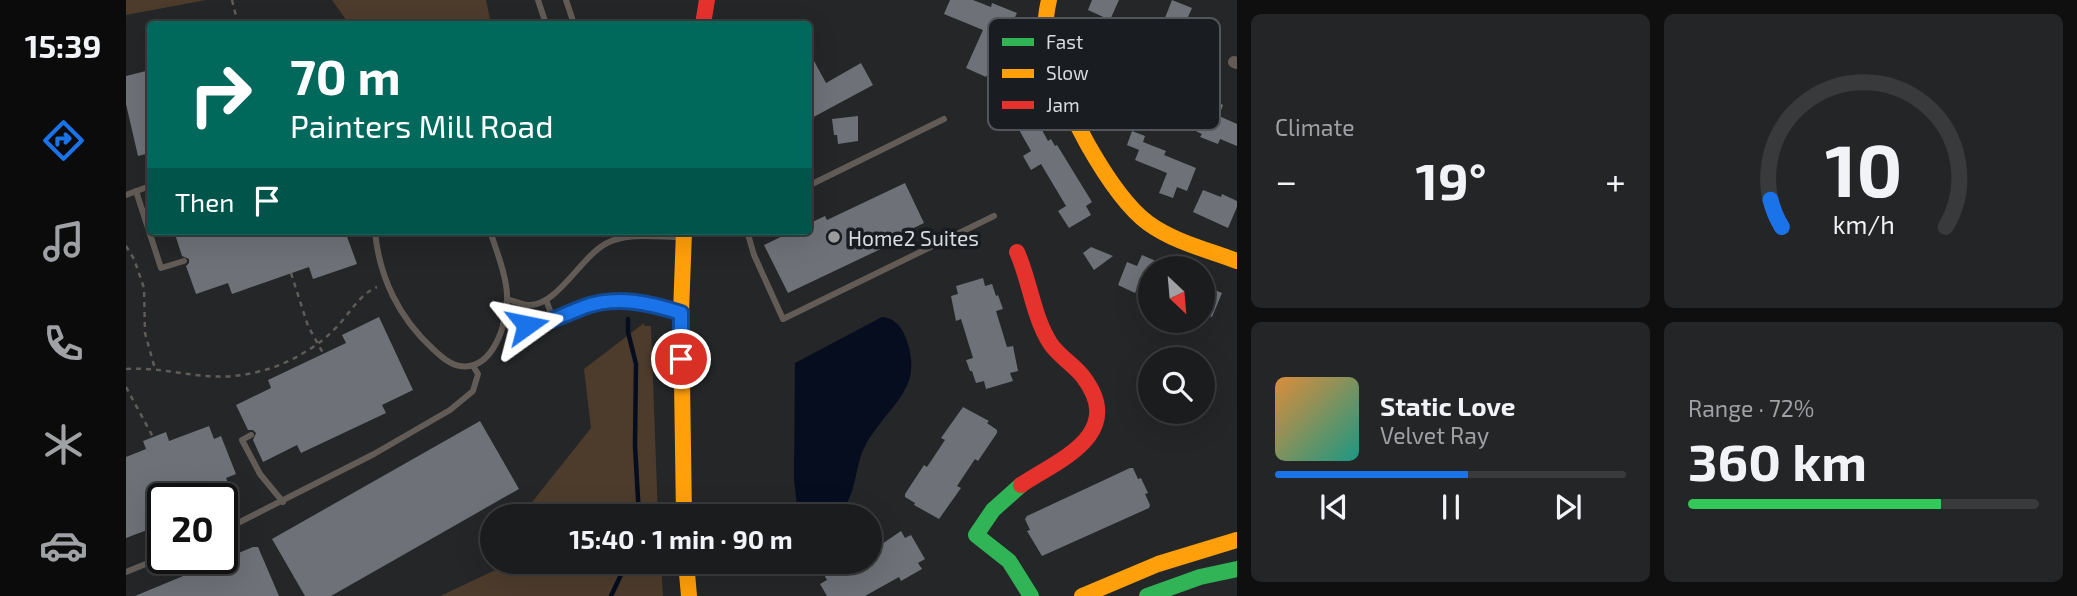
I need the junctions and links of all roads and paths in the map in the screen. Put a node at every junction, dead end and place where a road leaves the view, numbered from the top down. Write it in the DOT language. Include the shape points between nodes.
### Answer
graph roads {
  1 [pos="232,0"];
  2 [pos="538,0"];
  3 [pos="566,0"];
  4 [pos="707,0"];
  5 [pos="1049,0"];
  6 [pos="1047,18"];
  7 [pos="236,21"];
  8 [pos="545,21"];
  9 [pos="573,21"];
  10 [pos="704,21"];
  11 [pos="944,119"];
  12 [pos="1082,130"];
  13 [pos="812,185"];
  14 [pos="147,187"];
  15 [pos="136,191"];
  16 [pos="126,195"];
  17 [pos="994,215"];
  18 [pos="147,225"];
  19 [pos="150,235"];
  20 [pos="376,235"];
  21 [pos="491,235"];
  22 [pos="655,235"];
  23 [pos="684,235"];
  24 [pos="748,235"];
  25 [pos="126,246"];
  26 [pos="1017,252"];
  27 [pos="184,261"];
  28 [pos="1237,261"];
  29 [pos="291,274"];
  30 [pos="386,283"];
  31 [pos="507,299"];
  32 [pos="546,300"];
  33 [pos="681,313"];
  34 [pos="554,321"];
  35 [pos="503,324"];
  36 [pos="317,344"];
  37 [pos="323,353"];
  38 [pos="473,366"];
  39 [pos="126,369"];
  40 [pos="155,369"];
  41 [pos="126,387"];
  42 [pos="251,435"];
  43 [pos="153,437"];
  44 [pos="283,502"];
  45 [pos="684,504"];
  46 [pos="238,523"];
  47 [pos="1237,540"];
  48 [pos="147,563"];
  49 [pos="1237,569"];
  50 [pos="126,572"];
  51 [pos="687,574"];
  52 [pos="689,596"];
  53 [pos="1031,596"];
  54 [pos="1082,596"];
  55 [pos="1147,596"];
  1 -- 7 [label="path"];
  2 -- 8 [label="lane"];
  3 -- 9 [label="lane"];
  4 -- 10 [label="street"];
  5 -- 6 [label="street"];
  11 -- 13 [label="lane"];
  12 -- 28 [label="street" via="1131,208 1147,222"];
  14 -- 15 [label="lane"];
  15 -- 16 [label="lane"];
  15 -- 18 [label="lane"];
  17 -- 24 [label="lane" via="783,319"];
  19 -- 27 [label="lane" via="161,268"];
  20 -- 30 [label="lane"];
  21 -- 31 [label="lane"];
  22 -- 32 [label="lane" via="608,242"];
  23 -- 33 [label="street"];
  25 -- 40 [label="path" via="145,288 145,333"];
  26 -- 53 [label="street" via="1050,344 1082,373 1097,412 1095,426 1075,454 1013,489 984,519 976,535 1010,561"];
  29 -- 36 [label="path"];
  30 -- 36 [label="path" via="367,291"];
  30 -- 38 [label="lane" via="402,314 431,347 458,366"];
  31 -- 32 [label="lane" via="530,305"];
  31 -- 35 [label="lane"];
  32 -- 34 [label="lane"];
  33 -- 34 [label="lane" via="653,304 615,301 583,307"];
  33 -- 45 [label="street"];
  34 -- 35 [label="lane"];
  35 -- 38 [label="lane" via="496,346"];
  36 -- 37 [label="path"];
  36 -- 40 [label="path" via="287,362 255,373 221,377"];
  38 -- 44 [label="lane" via="478,374 476,383 465,400"];
  39 -- 40 [label="path"];
  41 -- 43 [label="path"];
  42 -- 44 [label="lane" via="242,440 260,474"];
  44 -- 46 [label="lane"];
  47 -- 54 [label="street" via="1190,552"];
  48 -- 50 [label="lane"];
  49 -- 55 [label="street"];
  51 -- 52 [label="street"];
}
